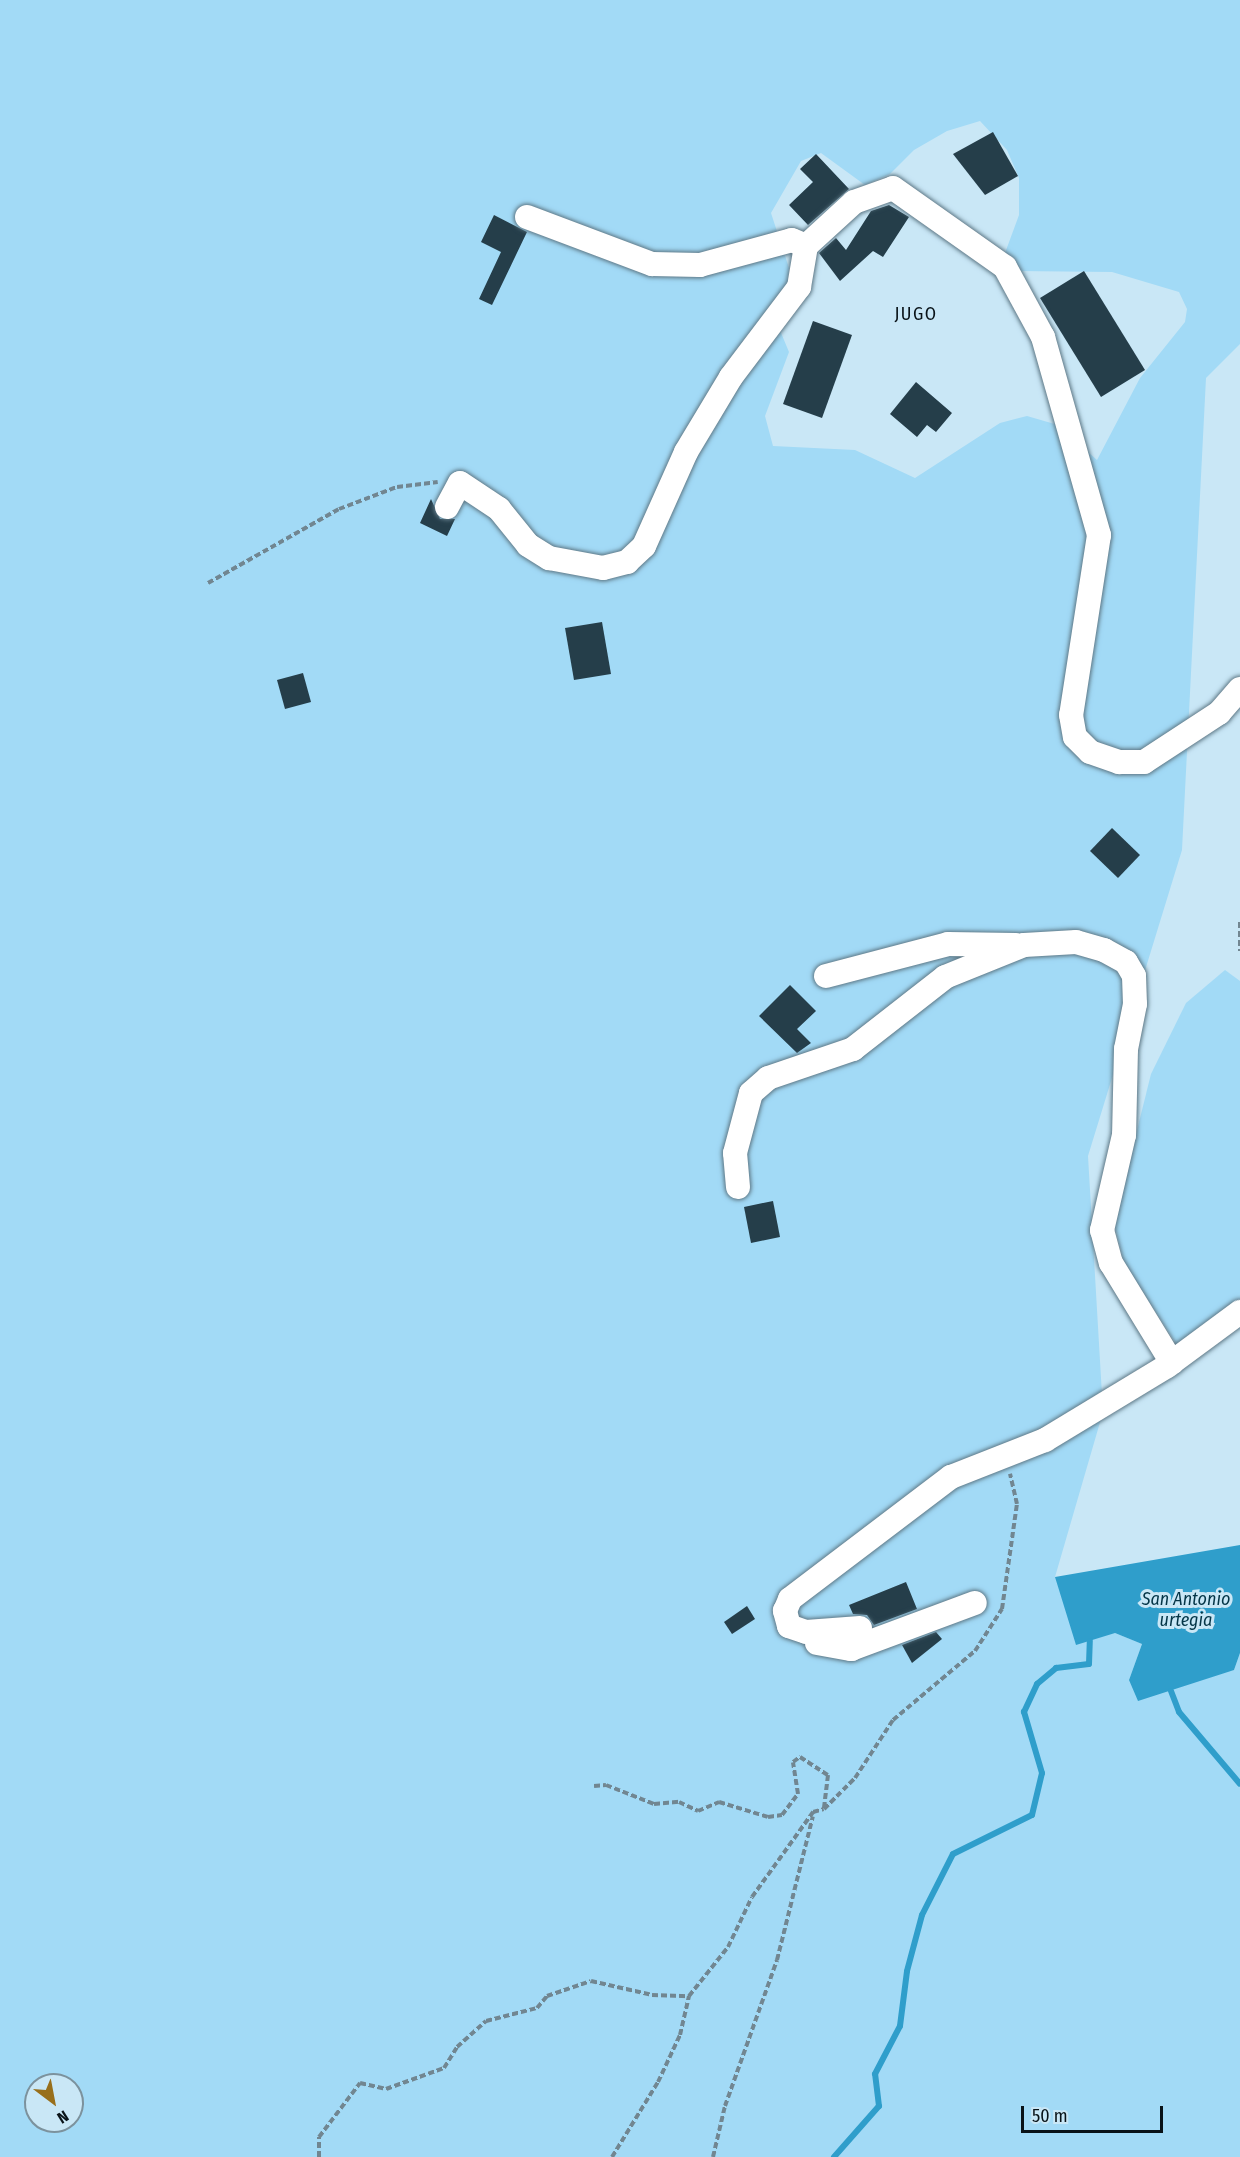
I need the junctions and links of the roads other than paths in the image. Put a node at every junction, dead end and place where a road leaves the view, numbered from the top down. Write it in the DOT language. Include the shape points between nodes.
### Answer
graph roads {
  1 [pos="527,217"];
  2 [pos="806,246"];
  3 [pos="447,507"];
  4 [pos="1240,689"];
  5 [pos="1024,945"];
  6 [pos="826,976"];
  7 [pos="738,1187"];
  8 [pos="1237,1316"];
  9 [pos="1172,1363"];
  10 [pos="975,1603"];
  11 [pos="789,1626"];
  12 [pos="860,1628"];
  1 -- 2 [label="lane" via="652,264 700,265 792,240"];
  2 -- 3 [label="lane" via="799,286 730,377 686,452 644,546 627,562 603,568 549,558 528,545 499,509 460,483"];
  2 -- 4 [label="lane" via="854,202 893,188 1005,267 1015,285 1043,336 1099,535 1071,715 1082,747 1119,762 1144,762 1219,713"];
  5 -- 6 [label="lane" via="948,944"];
  5 -- 7 [label="lane" via="945,977 853,1049 768,1078 752,1094 735,1153"];
  5 -- 9 [label="lane" via="1076,942 1126,962 1134,976 1124,1136 1102,1230 1111,1263"];
  8 -- 9 [label="lane"];
  9 -- 11 [label="lane" via="1046,1440 951,1477 790,1599"];
  10 -- 11 [label="lane" via="851,1649 818,1643"];
  11 -- 12 [label="lane" via="829,1634"];
}
